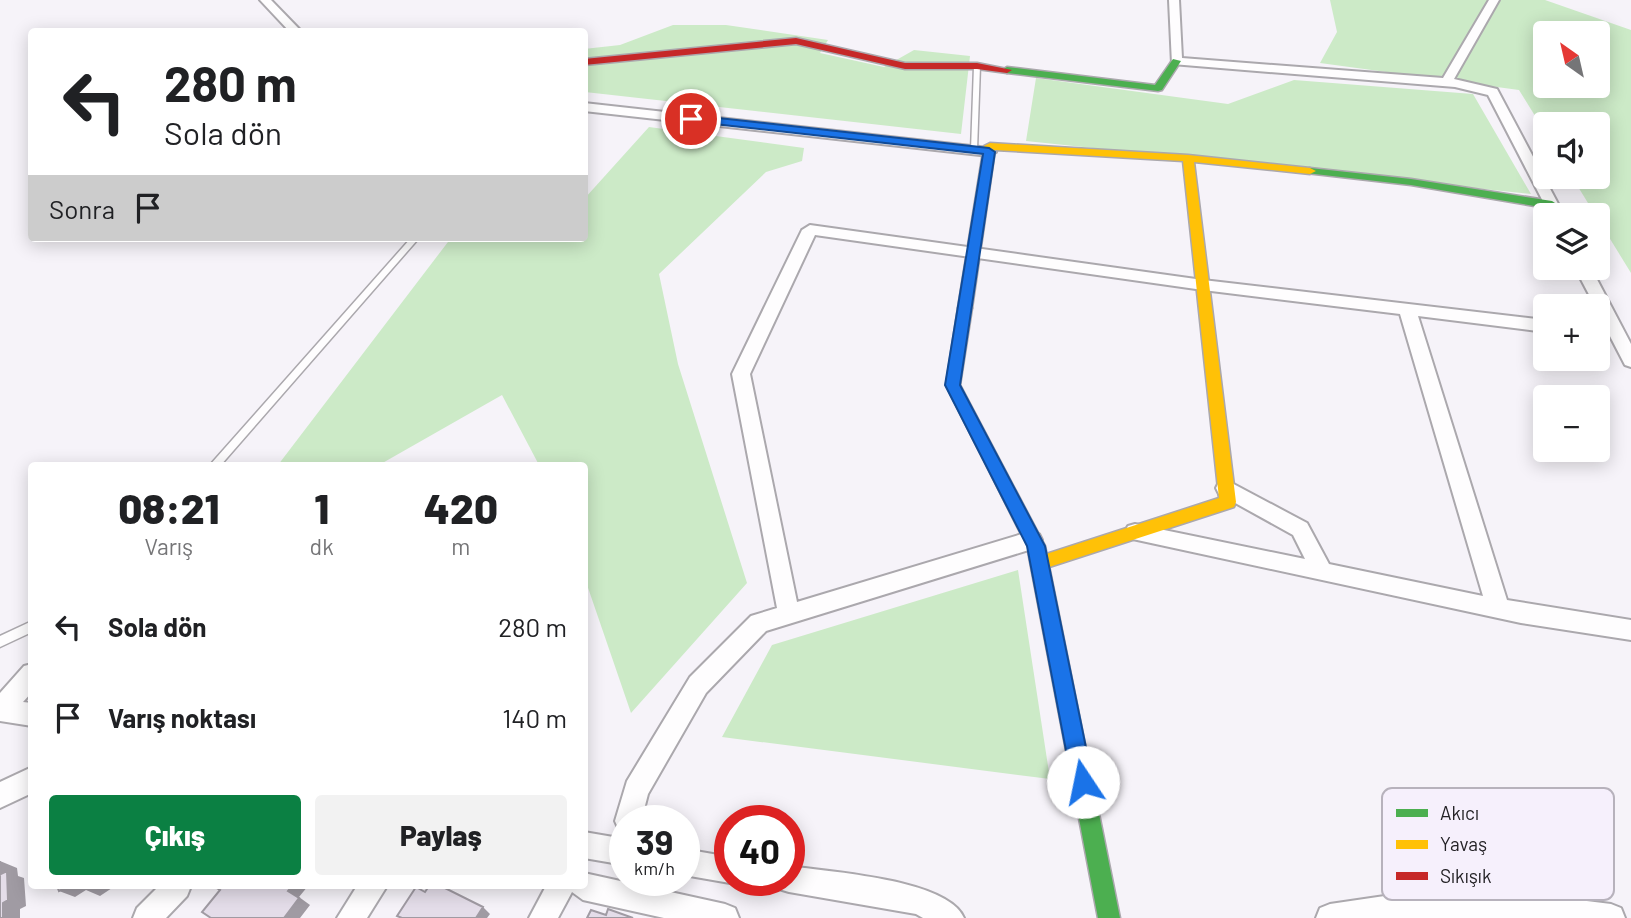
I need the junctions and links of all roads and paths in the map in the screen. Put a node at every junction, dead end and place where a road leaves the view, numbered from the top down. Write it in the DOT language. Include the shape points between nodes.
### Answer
graph roads {
  1 [pos="265,0"];
  2 [pos="1174,0"];
  3 [pos="1494,0"];
  4 [pos="293,28"];
  5 [pos="1176,61"];
  6 [pos="588,62"];
  7 [pos="977,66"];
  8 [pos="1446,83"];
  9 [pos="588,107"];
  10 [pos="982,151"];
  11 [pos="1188,158"];
  12 [pos="1550,203"];
  13 [pos="1533,206"];
  14 [pos="411,242"];
  15 [pos="973,253"];
  16 [pos="1589,280"];
  17 [pos="1203,285"];
  18 [pos="1407,309"];
  19 [pos="1533,325"];
  20 [pos="1610,333"];
  21 [pos="1616,334"];
  22 [pos="1631,361"];
  23 [pos="218,462"];
  24 [pos="1226,488"];
  25 [pos="1135,532"];
  26 [pos="1032,540"];
  27 [pos="1040,563"];
  28 [pos="1322,571"];
  29 [pos="1497,608"];
  30 [pos="789,614"];
  31 [pos="28,628"];
  32 [pos="1631,631"];
  33 [pos="0,642"];
  34 [pos="28,679"];
  35 [pos="1,709"];
  36 [pos="28,714"];
  37 [pos="28,781"];
  38 [pos="0,795"];
  39 [pos="632,805"];
  40 [pos="588,845"];
  41 [pos="609,845"];
  42 [pos="805,882"];
  43 [pos="588,887"];
  44 [pos="174,889"];
  45 [pos="371,889"];
  46 [pos="559,889"];
  47 [pos="147,918"];
  48 [pos="352,918"];
  49 [pos="543,918"];
  50 [pos="725,918"];
  51 [pos="950,918"];
  52 [pos="1109,918"];
  53 [pos="1330,918"];
  54 [pos="1611,918"];
  1 -- 4 [label="street"];
  2 -- 5 [label="street"];
  3 -- 8 [label="street"];
  5 -- 7 [label="street" via="1158,88"];
  5 -- 8 [label="street"];
  6 -- 7 [label="street" via="796,41 905,66"];
  7 -- 10 [label="lane"];
  8 -- 12 [label="street" via="1493,92"];
  9 -- 10 [label="street"];
  10 -- 11 [label="street" via="990,146"];
  10 -- 15 [label="street"];
  11 -- 13 [label="street" via="1410,182"];
  11 -- 17 [label="street"];
  14 -- 23 [label="lane"];
  15 -- 17 [label="street"];
  15 -- 26 [label="street" via="953,385"];
  15 -- 30 [label="street" via="810,230 741,374"];
  16 -- 21 [label="street"];
  17 -- 18 [label="street"];
  17 -- 24 [label="street"];
  18 -- 19 [label="street"];
  18 -- 29 [label="street"];
  20 -- 21 [label="street"];
  21 -- 22 [label="street"];
  24 -- 25 [label="street" via="1228,502"];
  24 -- 28 [label="street" via="1300,530"];
  25 -- 27 [label="street"];
  25 -- 28 [label="street"];
  26 -- 27 [label="street"];
  26 -- 30 [label="street"];
  27 -- 52 [label="street"];
  28 -- 29 [label="street"];
  29 -- 32 [label="street"];
  30 -- 39 [label="street" via="759,623 698,685 636,790"];
  31 -- 33 [label="lane"];
  34 -- 35 [label="street"];
  35 -- 36 [label="street"];
  37 -- 38 [label="street"];
  40 -- 41 [label="street"];
  42 -- 51 [label="street" via="920,901"];
  43 -- 50 [label="street"];
  44 -- 47 [label="street"];
  45 -- 48 [label="street"];
  46 -- 49 [label="street"];
  53 -- 54 [label="street" via="1405,907 1530,908"];
}
